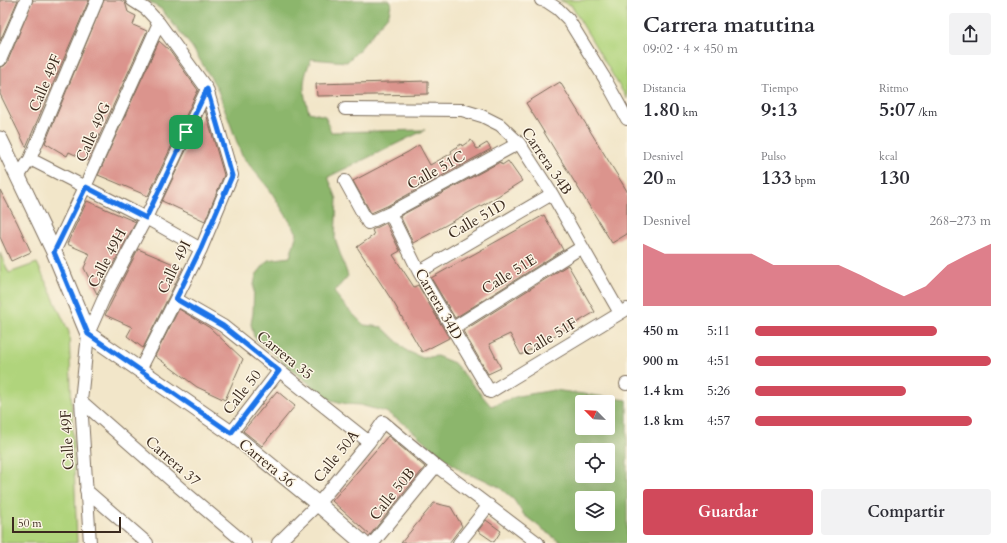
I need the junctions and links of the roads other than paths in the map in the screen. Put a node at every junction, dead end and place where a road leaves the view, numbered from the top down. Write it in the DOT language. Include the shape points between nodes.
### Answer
graph roads {
  1 [pos="26,0"];
  2 [pos="97,0"];
  3 [pos="132,0"];
  4 [pos="541,0"];
  5 [pos="159,23"];
  6 [pos="0,60"];
  7 [pos="207,89"];
  8 [pos="345,109"];
  9 [pos="627,120"];
  10 [pos="0,139"];
  11 [pos="519,143"];
  12 [pos="30,159"];
  13 [pos="18,177"];
  14 [pos="345,181"];
  15 [pos="86,187"];
  16 [pos="552,194"];
  17 [pos="390,213"];
  18 [pos="146,218"];
  19 [pos="201,248"];
  20 [pos="582,248"];
  21 [pos="54,252"];
  22 [pos="419,272"];
  23 [pos="176,299"];
  24 [pos="623,311"];
  25 [pos="453,328"];
  26 [pos="88,334"];
  27 [pos="140,370"];
  28 [pos="279,371"];
  29 [pos="490,392"];
  30 [pos="81,401"];
  31 [pos="231,433"];
  32 [pos="369,442"];
  33 [pos="436,466"];
  34 [pos="86,490"];
  35 [pos="318,504"];
  36 [pos="489,505"];
  37 [pos="90,543"];
  38 [pos="147,543"];
  39 [pos="245,543"];
  40 [pos="278,543"];
  41 [pos="363,543"];
  42 [pos="373,543"];
  43 [pos="459,543"];
  44 [pos="538,543"];
  1 -- 6 [label="street"];
  2 -- 12 [label="street, Calle 49F"];
  3 -- 5 [label="street" via="146,9"];
  4 -- 9 [label="street" via="558,9 568,19"];
  5 -- 7 [label="street"];
  5 -- 15 [label="street, Calle 49G"];
  7 -- 18 [label="street, Calle 49H"];
  7 -- 19 [label="street, Calle 49I" via="232,176"];
  8 -- 11 [label="street, Carrera 34B" via="462,110 500,124"];
  10 -- 13 [label="street"];
  11 -- 16 [label="street, Carrera 34B"];
  11 -- 17 [label="street, Calle 51C"];
  12 -- 13 [label="street, Calle 49F"];
  12 -- 15 [label="street"];
  13 -- 21 [label="street"];
  14 -- 17 [label="street, Calle 51C" via="368,223"];
  15 -- 18 [label="street"];
  15 -- 21 [label="street, Calle 49G"];
  16 -- 20 [label="street, Carrera 34B"];
  16 -- 22 [label="street, Calle 51D"];
  17 -- 22 [label="street, Carrera 34D"];
  18 -- 19 [label="street"];
  18 -- 26 [label="street, Calle 49H"];
  19 -- 23 [label="street, Calle 49I"];
  20 -- 24 [label="street, Carrera 34B"];
  20 -- 25 [label="street, Calle 51E"];
  21 -- 26 [label="street"];
  22 -- 25 [label="street, Carrera 34D"];
  23 -- 27 [label="street, Calle 49I"];
  23 -- 28 [label="street, Carrera 35" via="223,326"];
  24 -- 29 [label="street, Calle 51F"];
  25 -- 29 [label="street, Carrera 34D"];
  26 -- 27 [label="street, Carrera 36"];
  26 -- 30 [label="street, Calle 49F"];
  27 -- 31 [label="street, Carrera 36"];
  28 -- 31 [label="street, Calle 50"];
  28 -- 32 [label="street, Carrera 35"];
  30 -- 34 [label="street, Calle 49F"];
  30 -- 39 [label="street, Carrera 37"];
  31 -- 35 [label="street, Carrera 36"];
  32 -- 33 [label="street, Calle 50A" via="383,422"];
  32 -- 35 [label="street, Calle 50A"];
  33 -- 36 [label="street"];
  33 -- 42 [label="street, Calle 50B"];
  34 -- 37 [label="street, Calle 49F"];
  34 -- 38 [label="street"];
  35 -- 40 [label="street, Calle 50A"];
  35 -- 41 [label="street, Carrera 36"];
  36 -- 43 [label="street"];
  36 -- 44 [label="street"];
}
